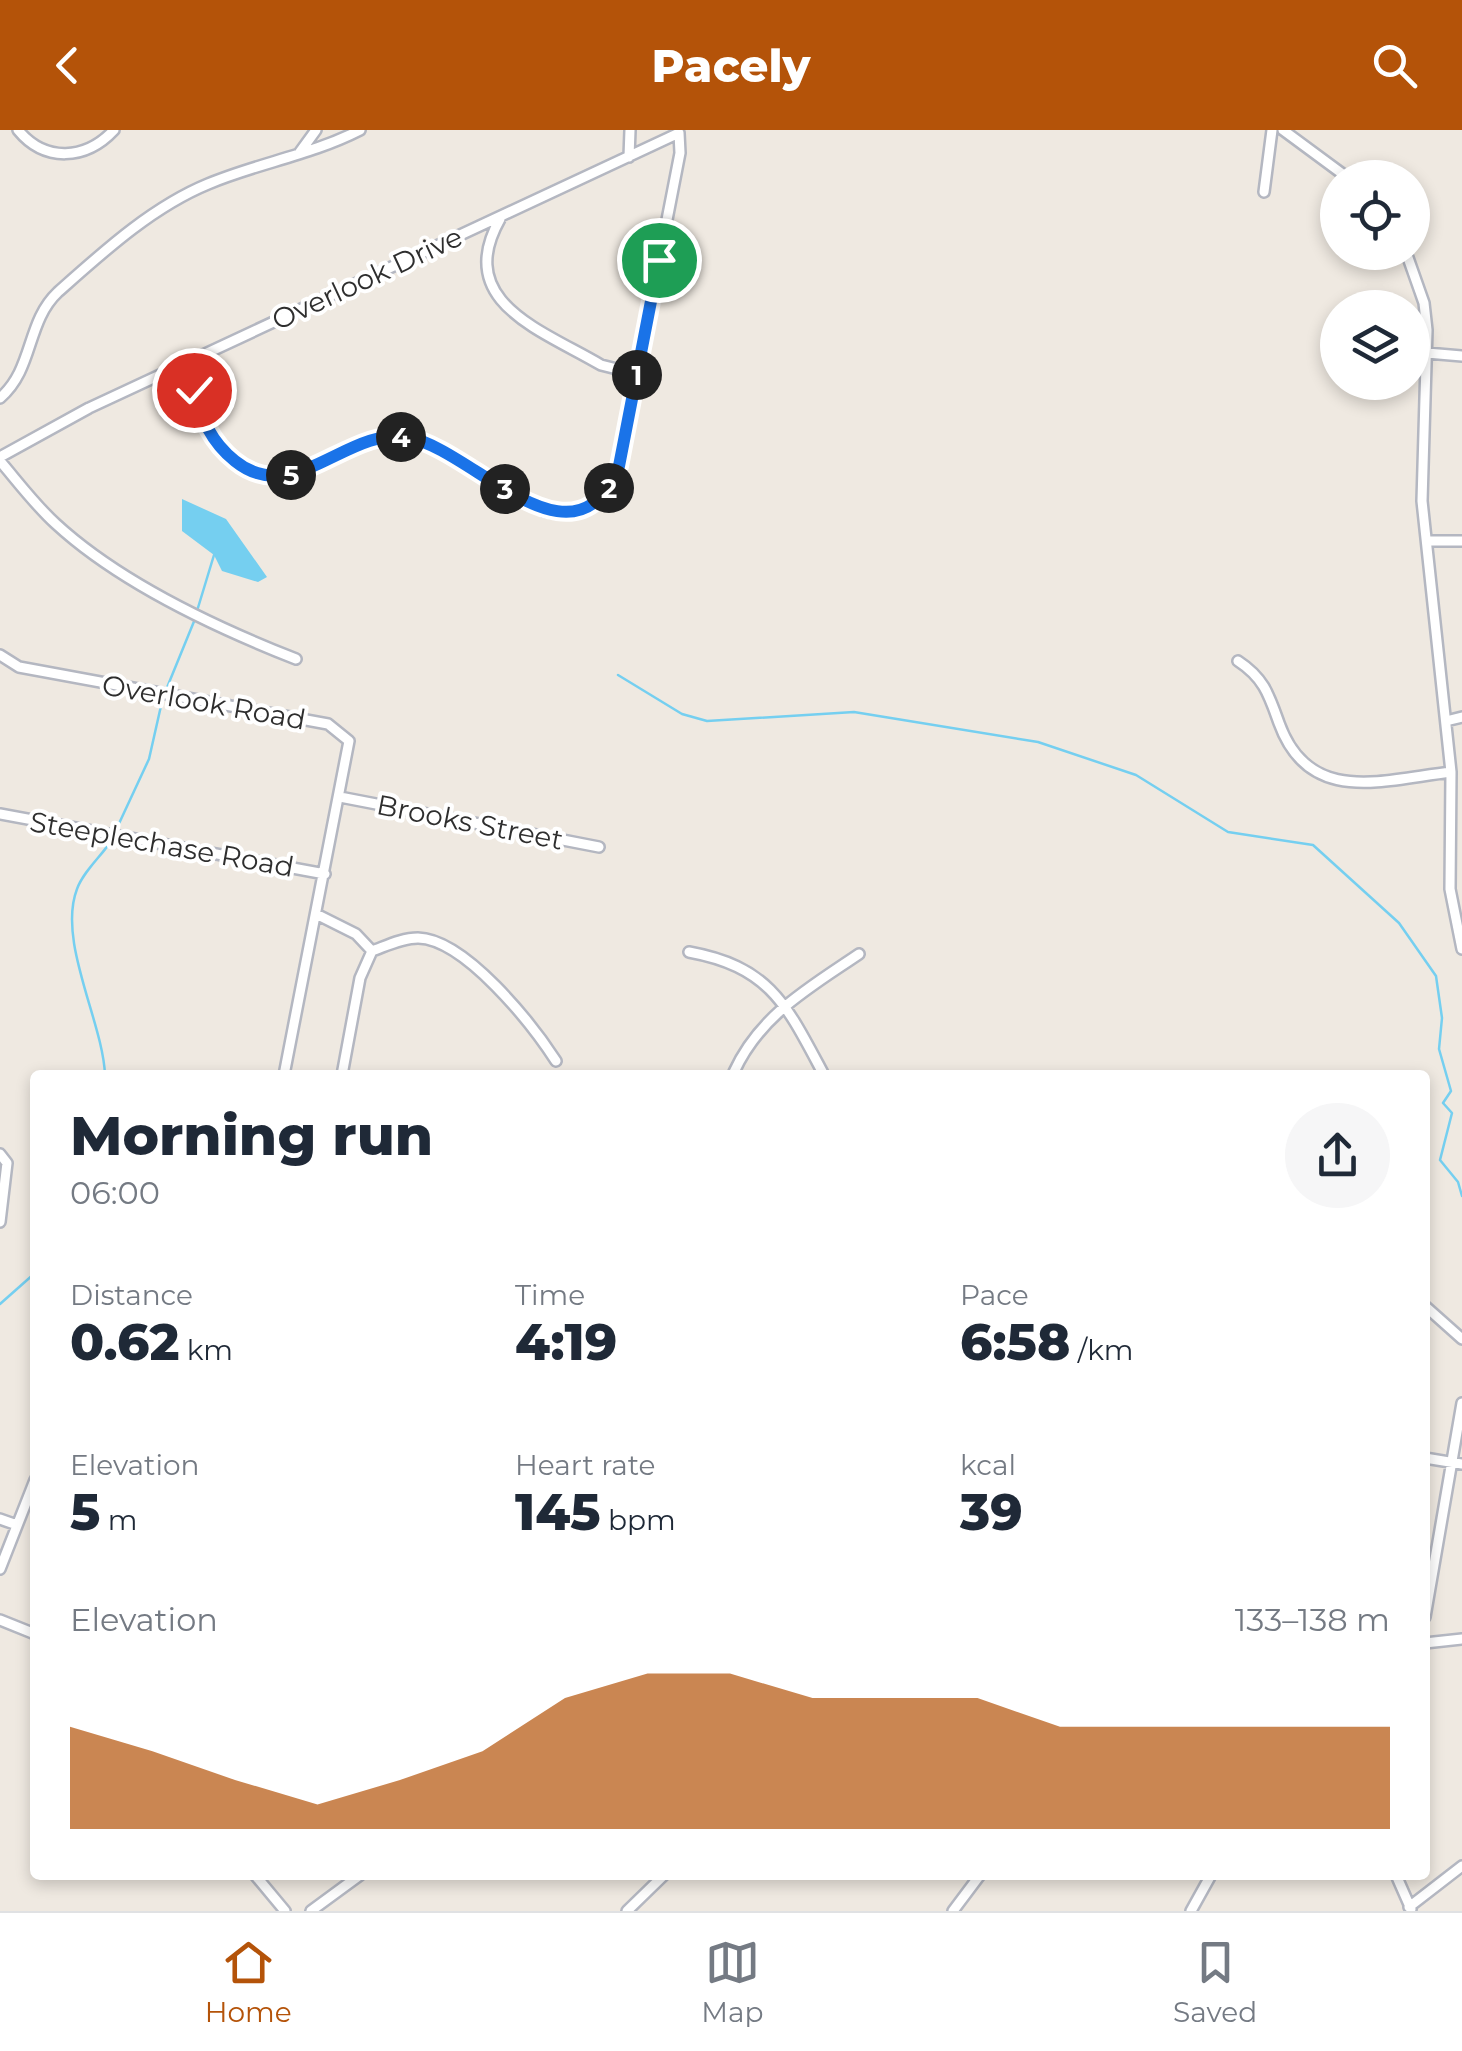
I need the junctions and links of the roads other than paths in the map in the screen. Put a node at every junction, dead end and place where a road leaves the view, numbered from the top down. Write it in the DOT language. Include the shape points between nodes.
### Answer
graph roads {
  1 [pos="18,130"];
  2 [pos="114,130"];
  3 [pos="316,130"];
  4 [pos="360,130"];
  5 [pos="630,130"];
  6 [pos="1272,130"];
  7 [pos="1284,130"];
  8 [pos="678,131"];
  9 [pos="299,152"];
  10 [pos="629,156"];
  11 [pos="1324,160"];
  12 [pos="1264,192"];
  13 [pos="502,216"];
  14 [pos="468,230"];
  15 [pos="488,244"];
  16 [pos="1430,353"];
  17 [pos="1462,356"];
  18 [pos="189,364"];
  19 [pos="638,366"];
  20 [pos="0,398"];
  21 [pos="1424,400"];
  22 [pos="0,459"];
  23 [pos="1462,540"];
  24 [pos="1428,542"];
  25 [pos="0,655"];
  26 [pos="296,659"];
  27 [pos="1238,661"];
  28 [pos="1462,717"];
  29 [pos="1446,721"];
  30 [pos="1451,772"];
  31 [pos="340,797"];
  32 [pos="0,814"];
  33 [pos="599,848"];
  34 [pos="324,874"];
  35 [pos="316,914"];
  36 [pos="1462,949"];
  37 [pos="372,952"];
  38 [pos="689,952"];
  39 [pos="859,954"];
  40 [pos="785,1004"];
  41 [pos="556,1061"];
  42 [pos="285,1070"];
  43 [pos="343,1070"];
  44 [pos="735,1070"];
  45 [pos="821,1070"];
  46 [pos="0,1154"];
  47 [pos="0,1222"];
  48 [pos="1430,1310"];
  49 [pos="1462,1339"];
  50 [pos="1462,1403"];
  51 [pos="1430,1459"];
  52 [pos="1457,1463"];
  53 [pos="30,1492"];
  54 [pos="0,1519"];
  55 [pos="17,1525"];
  56 [pos="0,1569"];
  57 [pos="1430,1594"];
  58 [pos="0,1620"];
  59 [pos="30,1632"];
  60 [pos="1462,1639"];
  61 [pos="1430,1642"];
  62 [pos="1462,1866"];
  63 [pos="259,1880"];
  64 [pos="353,1880"];
  65 [pos="659,1880"];
  66 [pos="976,1880"];
  67 [pos="1209,1880"];
  68 [pos="1398,1880"];
  69 [pos="1411,1909"];
  70 [pos="285,1911"];
  71 [pos="311,1911"];
  72 [pos="627,1911"];
  73 [pos="953,1911"];
  74 [pos="1191,1911"];
  1 -- 2 [label="street" via="38,148 65,154 95,148"];
  3 -- 9 [label="street"];
  4 -- 9 [label="street"];
  5 -- 10 [label="street"];
  6 -- 12 [label="street"];
  7 -- 11 [label="street"];
  8 -- 10 [label="street, Overlook Drive"];
  8 -- 19 [label="street" via="680,153"];
  9 -- 20 [label="street" via="207,184 133,231 50,302 21,374"];
  10 -- 13 [label="street, Overlook Drive"];
  13 -- 14 [label="street, Overlook Drive"];
  13 -- 15 [label="street"];
  14 -- 15 [label="street"];
  14 -- 18 [label="street, Overlook Drive"];
  15 -- 19 [label="street" via="490,285 510,310 601,364"];
  16 -- 17 [label="street"];
  18 -- 19 [label="street" via="212,437 252,471 289,475 379,438 404,437 558,514 588,506 614,480"];
  18 -- 22 [label="street, Overlook Drive" via="63,420"];
  21 -- 24 [label="street"];
  22 -- 26 [label="street" via="80,544 205,622"];
  23 -- 24 [label="street"];
  24 -- 29 [label="street"];
  25 -- 31 [label="street, Overlook Road" via="19,668 335,726 350,751"];
  27 -- 30 [label="street" via="1262,680 1286,741 1318,775 1350,782"];
  28 -- 29 [label="street"];
  29 -- 30 [label="street"];
  30 -- 36 [label="street" via="1450,888"];
  31 -- 33 [label="street, Brooks Street"];
  31 -- 34 [label="street, Overlook Road"];
  32 -- 34 [label="street, Steeplechase Road"];
  34 -- 35 [label="street, Overlook Road"];
  35 -- 37 [label="street" via="356,934"];
  35 -- 42 [label="street, Overlook Road"];
  37 -- 41 [label="street" via="417,938 444,947 496,986"];
  37 -- 43 [label="street" via="360,978"];
  38 -- 40 [label="street" via="732,961"];
  39 -- 40 [label="street"];
  40 -- 44 [label="street" via="752,1038"];
  40 -- 45 [label="street"];
  46 -- 47 [label="street" via="7,1163"];
  48 -- 49 [label="street"];
  50 -- 52 [label="street"];
  51 -- 52 [label="street"];
  52 -- 57 [label="street"];
  53 -- 55 [label="street"];
  54 -- 55 [label="street"];
  55 -- 56 [label="street"];
  58 -- 59 [label="street"];
  60 -- 61 [label="street"];
  62 -- 69 [label="street"];
  63 -- 70 [label="street"];
  64 -- 71 [label="street"];
  65 -- 72 [label="street"];
  66 -- 73 [label="street"];
  67 -- 74 [label="street"];
  68 -- 69 [label="street"];
}
